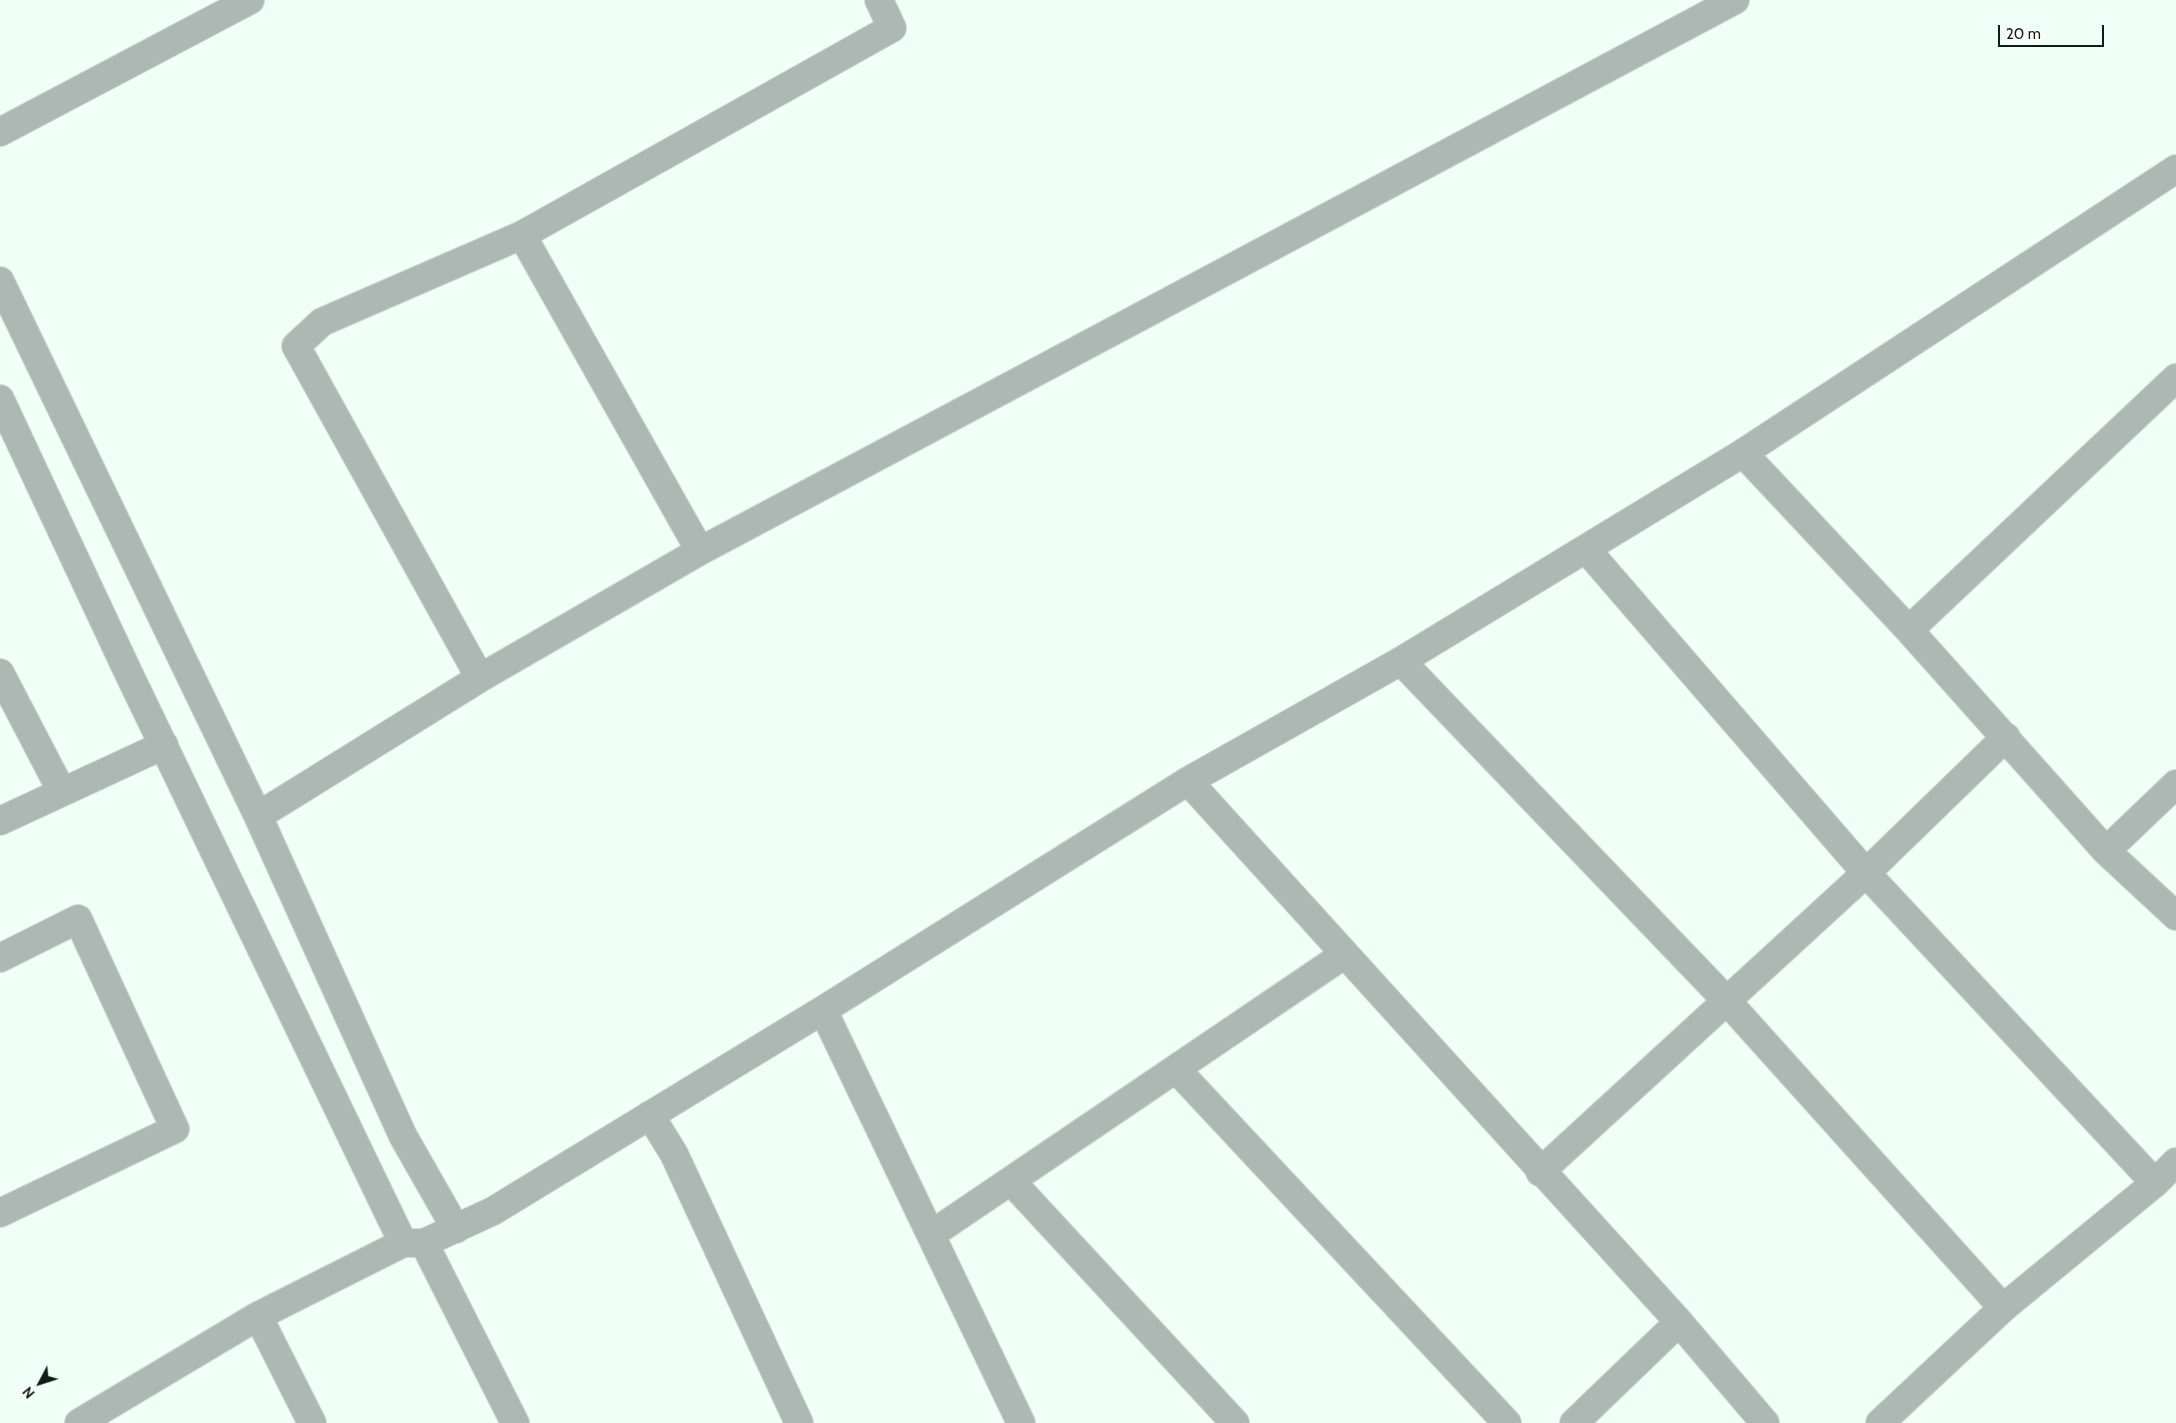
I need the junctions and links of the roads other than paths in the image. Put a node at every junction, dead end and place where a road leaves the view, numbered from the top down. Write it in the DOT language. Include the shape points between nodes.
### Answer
graph roads {
  1 [pos="250,0"];
  2 [pos="879,0"];
  3 [pos="1725,2"];
  4 [pos="0,132"];
  5 [pos="2176,169"];
  6 [pos="522,235"];
  7 [pos="0,281"];
  8 [pos="2176,378"];
  9 [pos="0,399"];
  10 [pos="1743,454"];
  11 [pos="1586,549"];
  12 [pos="700,552"];
  13 [pos="1909,630"];
  14 [pos="1401,661"];
  15 [pos="0,673"];
  16 [pos="480,678"];
  17 [pos="2006,737"];
  18 [pos="164,745"];
  19 [pos="1188,781"];
  20 [pos="2176,784"];
  21 [pos="62,792"];
  22 [pos="258,816"];
  23 [pos="0,821"];
  24 [pos="2106,851"];
  25 [pos="1866,873"];
  26 [pos="2176,916"];
  27 [pos="1345,954"];
  28 [pos="0,958"];
  29 [pos="1726,1000"];
  30 [pos="823,1010"];
  31 [pos="1176,1069"];
  32 [pos="650,1115"];
  33 [pos="2176,1162"];
  34 [pos="1540,1172"];
  35 [pos="1011,1181"];
  36 [pos="2155,1183"];
  37 [pos="0,1213"];
  38 [pos="456,1229"];
  39 [pos="932,1234"];
  40 [pos="414,1243"];
  41 [pos="2003,1308"];
  42 [pos="258,1316"];
  43 [pos="1679,1322"];
  44 [pos="79,1423"];
  45 [pos="312,1423"];
  46 [pos="515,1423"];
  47 [pos="800,1423"];
  48 [pos="1021,1423"];
  49 [pos="1235,1423"];
  50 [pos="1507,1423"];
  51 [pos="1574,1423"];
  52 [pos="1765,1423"];
  53 [pos="1880,1423"];
  1 -- 4 [label="street"];
  2 -- 6 [label="street" via="892,28"];
  3 -- 12 [label="street"];
  5 -- 10 [label="street"];
  6 -- 12 [label="street"];
  6 -- 16 [label="street" via="322,322 296,346"];
  7 -- 22 [label="street"];
  8 -- 13 [label="street"];
  9 -- 18 [label="street"];
  10 -- 11 [label="street"];
  10 -- 13 [label="street"];
  11 -- 14 [label="street"];
  11 -- 25 [label="street"];
  12 -- 16 [label="street"];
  13 -- 17 [label="street"];
  14 -- 19 [label="street"];
  14 -- 29 [label="street"];
  15 -- 21 [label="street"];
  16 -- 22 [label="street"];
  17 -- 24 [label="street"];
  17 -- 25 [label="street"];
  18 -- 21 [label="street"];
  18 -- 40 [label="street"];
  19 -- 27 [label="street"];
  19 -- 30 [label="street"];
  20 -- 24 [label="street"];
  21 -- 23 [label="street"];
  22 -- 38 [label="street" via="403,1136"];
  24 -- 26 [label="street"];
  25 -- 29 [label="street"];
  25 -- 36 [label="street"];
  27 -- 31 [label="street"];
  27 -- 34 [label="street"];
  28 -- 37 [label="street" via="78,919 174,1129"];
  29 -- 34 [label="street"];
  29 -- 41 [label="street"];
  30 -- 32 [label="street"];
  30 -- 39 [label="street"];
  31 -- 35 [label="street"];
  31 -- 50 [label="street"];
  32 -- 38 [label="street" via="493,1211"];
  32 -- 47 [label="street" via="674,1154"];
  33 -- 36 [label="street"];
  34 -- 43 [label="street"];
  35 -- 39 [label="street"];
  35 -- 49 [label="street"];
  36 -- 41 [label="street"];
  38 -- 40 [label="street"];
  39 -- 48 [label="street"];
  40 -- 42 [label="street"];
  40 -- 46 [label="street"];
  41 -- 53 [label="street"];
  42 -- 44 [label="street"];
  42 -- 45 [label="street"];
  43 -- 51 [label="street"];
  43 -- 52 [label="street"];
}
